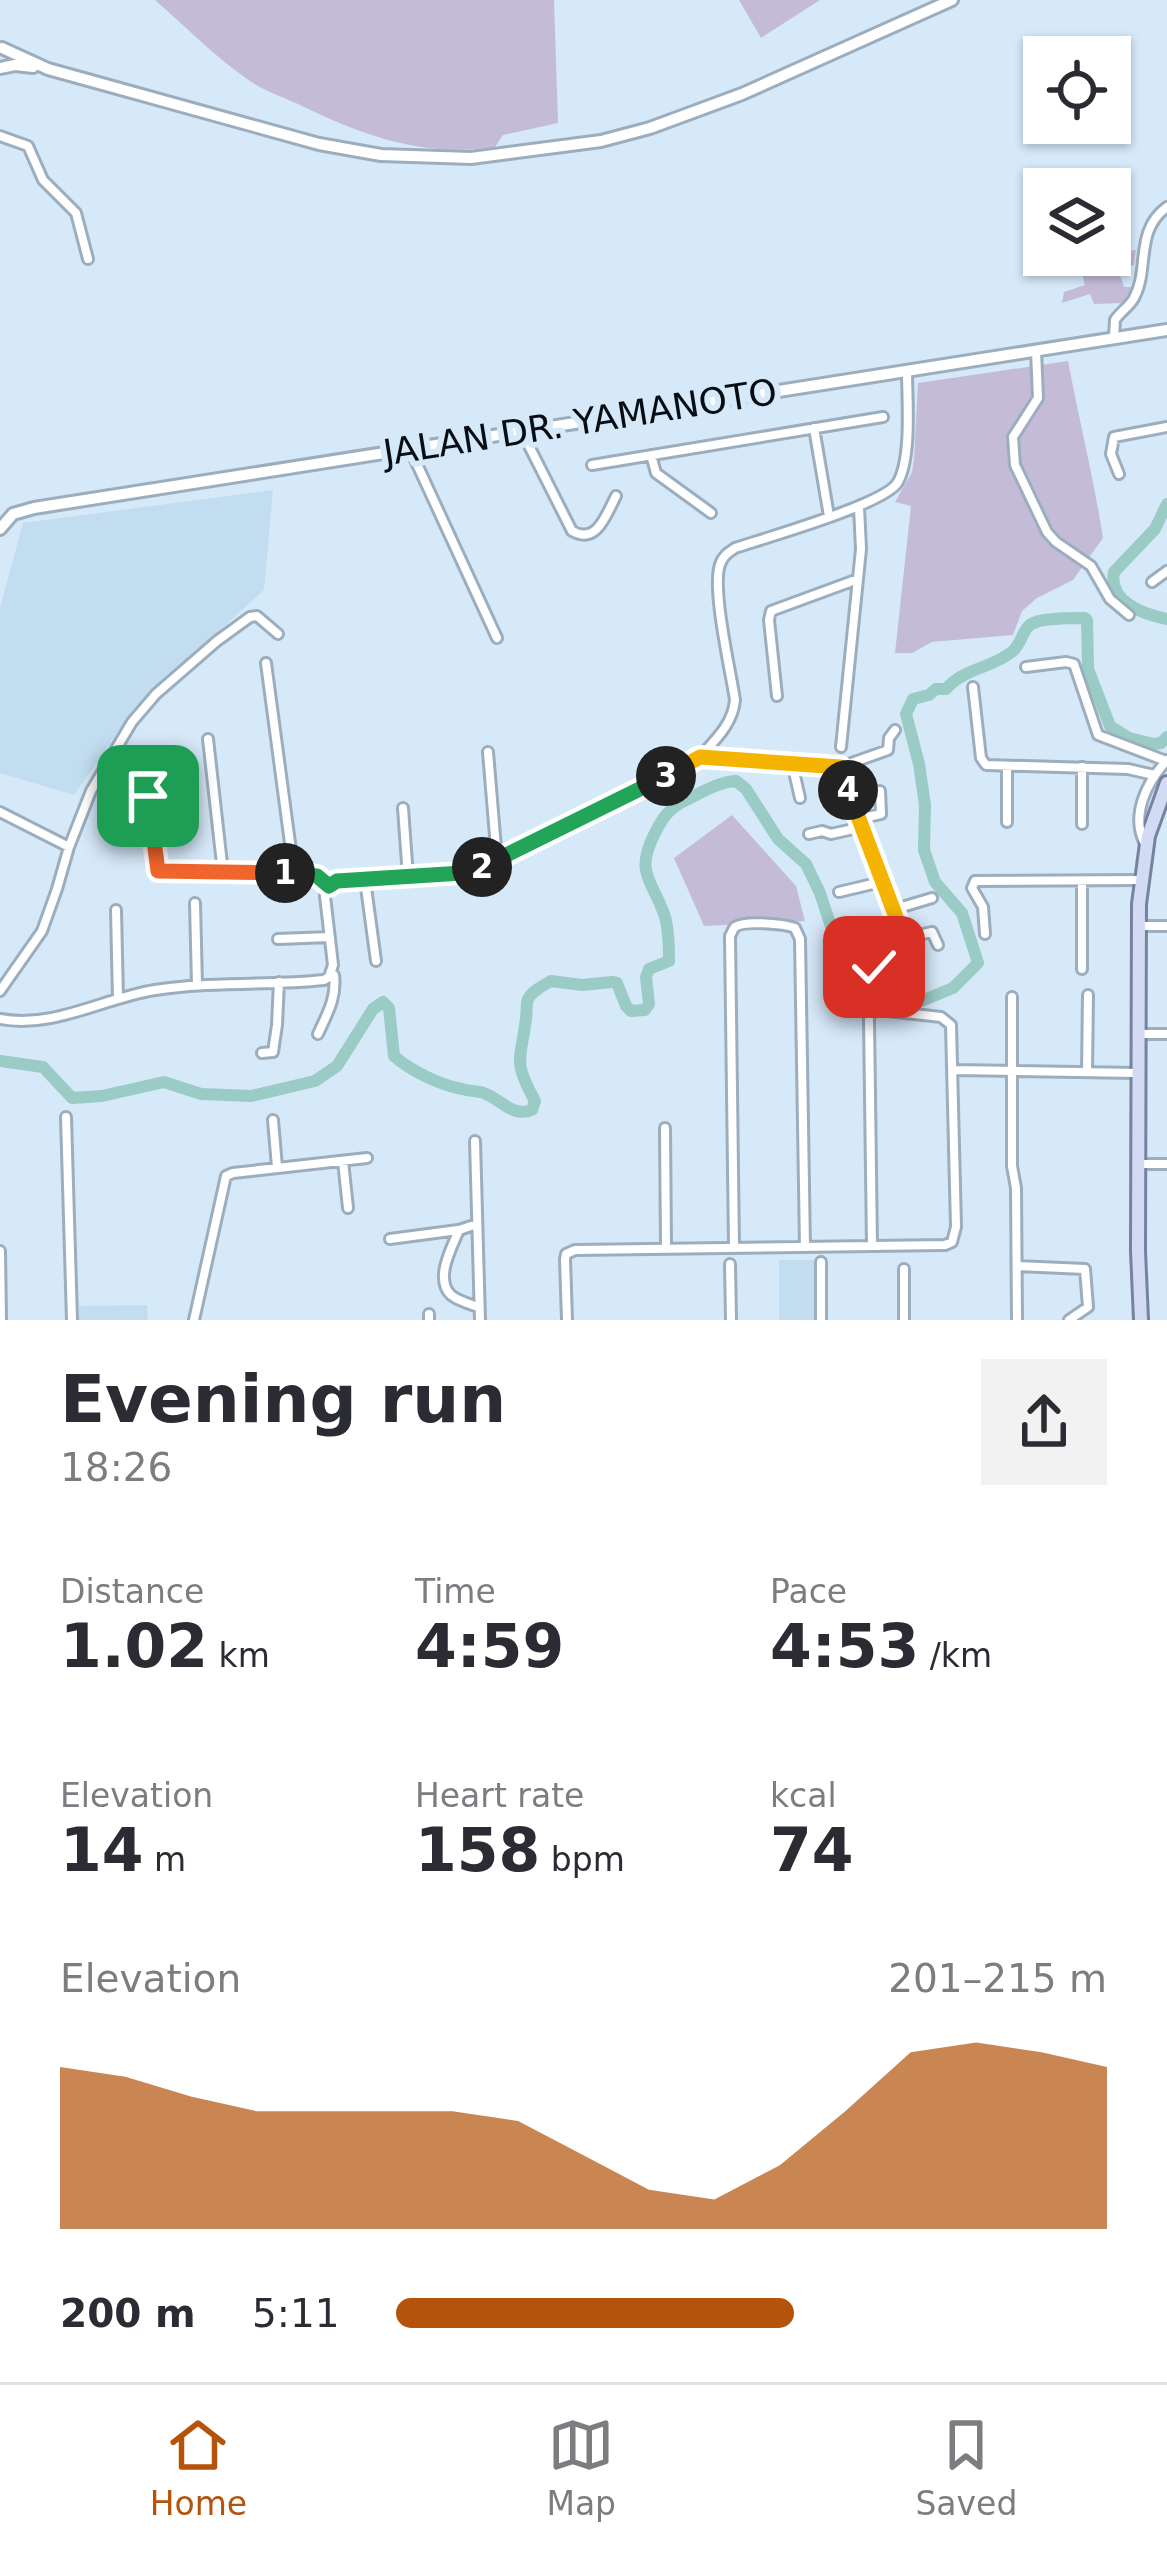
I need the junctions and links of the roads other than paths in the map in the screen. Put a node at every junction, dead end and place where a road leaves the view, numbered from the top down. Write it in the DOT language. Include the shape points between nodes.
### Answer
graph roads {
  1 [pos="952,0"];
  2 [pos="1,47"];
  3 [pos="0,66"];
  4 [pos="48,69"];
  5 [pos="0,136"];
  6 [pos="1167,207"];
  7 [pos="88,260"];
  8 [pos="1167,330"];
  9 [pos="1114,338"];
  10 [pos="1036,350"];
  11 [pos="907,370"];
  12 [pos="883,417"];
  13 [pos="1167,427"];
  14 [pos="814,428"];
  15 [pos="521,431"];
  16 [pos="410,449"];
  17 [pos="650,455"];
  18 [pos="592,465"];
  19 [pos="1119,474"];
  20 [pos="616,496"];
  21 [pos="859,507"];
  22 [pos="711,513"];
  23 [pos="829,516"];
  24 [pos="0,529"];
  25 [pos="1167,571"];
  26 [pos="858,579"];
  27 [pos="1152,583"];
  28 [pos="1129,615"];
  29 [pos="278,634"];
  30 [pos="497,638"];
  31 [pos="266,663"];
  32 [pos="1026,667"];
  33 [pos="973,687"];
  34 [pos="777,696"];
  35 [pos="895,730"];
  36 [pos="208,739"];
  37 [pos="842,747"];
  38 [pos="488,752"];
  39 [pos="700,757"];
  40 [pos="1166,761"];
  41 [pos="792,763"];
  42 [pos="1007,766"];
  43 [pos="840,767"];
  44 [pos="1082,767"];
  45 [pos="1154,775"];
  46 [pos="1167,783"];
  47 [pos="880,791"];
  48 [pos="148,796"];
  49 [pos="800,798"];
  50 [pos="404,808"];
  51 [pos="0,812"];
  52 [pos="860,823"];
  53 [pos="1007,823"];
  54 [pos="1082,824"];
  55 [pos="809,833"];
  56 [pos="1146,845"];
  57 [pos="69,847"];
  58 [pos="497,860"];
  59 [pos="294,873"];
  60 [pos="223,874"];
  61 [pos="408,877"];
  62 [pos="365,880"];
  63 [pos="1082,880"];
  64 [pos="1141,880"];
  65 [pos="881,882"];
  66 [pos="329,886"];
  67 [pos="838,892"];
  68 [pos="932,898"];
  69 [pos="195,903"];
  70 [pos="116,910"];
  71 [pos="892,910"];
  72 [pos="898,923"];
  73 [pos="1139,926"];
  74 [pos="1167,926"];
  75 [pos="985,934"];
  76 [pos="330,937"];
  77 [pos="904,938"];
  78 [pos="278,939"];
  79 [pos="938,945"];
  80 [pos="841,946"];
  81 [pos="376,961"];
  82 [pos="874,967"];
  83 [pos="1082,969"];
  84 [pos="331,973"];
  85 [pos="279,982"];
  86 [pos="196,985"];
  87 [pos="0,992"];
  88 [pos="1088,995"];
  89 [pos="1012,997"];
  90 [pos="118,999"];
  91 [pos="0,1019"];
  92 [pos="317,1034"];
  93 [pos="1139,1034"];
  94 [pos="1167,1034"];
  95 [pos="262,1052"];
  96 [pos="953,1070"];
  97 [pos="1012,1071"];
  98 [pos="1087,1072"];
  99 [pos="1139,1073"];
  100 [pos="66,1117"];
  101 [pos="274,1120"];
  102 [pos="664,1128"];
  103 [pos="475,1141"];
  104 [pos="367,1158"];
  105 [pos="343,1161"];
  106 [pos="1167,1164"];
  107 [pos="1139,1165"];
  108 [pos="277,1167"];
  109 [pos="348,1208"];
  110 [pos="477,1224"];
  111 [pos="459,1230"];
  112 [pos="390,1239"];
  113 [pos="872,1246"];
  114 [pos="734,1247"];
  115 [pos="805,1247"];
  116 [pos="666,1248"];
  117 [pos="0,1251"];
  118 [pos="821,1262"];
  119 [pos="730,1264"];
  120 [pos="1017,1266"];
  121 [pos="904,1269"];
  122 [pos="479,1307"];
  123 [pos="1135,1318"];
  124 [pos="1,1320"];
  125 [pos="72,1320"];
  126 [pos="194,1320"];
  127 [pos="480,1320"];
  128 [pos="567,1320"];
  129 [pos="730,1320"];
  130 [pos="821,1320"];
  131 [pos="904,1320"];
  132 [pos="1017,1320"];
  133 [pos="1069,1320"];
  1 -- 4 [label="street" via="650,128 471,158 320,144"];
  2 -- 3 [label="street"];
  2 -- 4 [label="street"];
  3 -- 4 [label="street"];
  5 -- 7 [label="street" via="30,149 43,180 76,213"];
  6 -- 9 [label="street" via="1151,225 1137,291 1115,320"];
  8 -- 9 [label="street, JALAN DR. YAMANOTO"];
  9 -- 10 [label="street, JALAN DR. YAMANOTO"];
  10 -- 11 [label="street, JALAN DR. YAMANOTO"];
  10 -- 28 [label="street" via="1038,398 1013,437 1015,465 1048,532 1090,566"];
  11 -- 15 [label="street, JALAN DR. YAMANOTO"];
  11 -- 21 [label="street" via="901,476"];
  12 -- 14 [label="street"];
  13 -- 19 [label="street" via="1114,437"];
  14 -- 17 [label="street"];
  14 -- 23 [label="street"];
  15 -- 16 [label="street, JALAN DR. YAMANOTO"];
  15 -- 20 [label="street" via="577,535 599,529"];
  16 -- 24 [label="street, JALAN DR. YAMANOTO" via="34,508"];
  16 -- 30 [label="street"];
  17 -- 18 [label="street"];
  17 -- 22 [label="street" via="656,473"];
  21 -- 23 [label="street"];
  21 -- 26 [label="street"];
  23 -- 39 [label="street" via="721,560 734,712"];
  25 -- 27 [label="street"];
  26 -- 34 [label="street" via="771,610"];
  26 -- 37 [label="street"];
  29 -- 57 [label="street" via="250,617 156,694 91,791"];
  31 -- 59 [label="street"];
  32 -- 40 [label="street" via="1074,664 1098,735"];
  33 -- 42 [label="street" via="983,763"];
  35 -- 43 [label="street" via="888,750"];
  36 -- 60 [label="street"];
  38 -- 58 [label="street"];
  39 -- 41 [label="street"];
  39 -- 58 [label="street"];
  40 -- 45 [label="street"];
  41 -- 43 [label="street"];
  41 -- 49 [label="street"];
  42 -- 44 [label="street"];
  42 -- 53 [label="street"];
  43 -- 52 [label="street"];
  44 -- 45 [label="street"];
  44 -- 54 [label="street"];
  45 -- 56 [label="street" via="1139,815"];
  46 -- 56 [label="main road"];
  47 -- 52 [label="street" via="880,814"];
  48 -- 60 [label="street" via="155,869"];
  50 -- 61 [label="street"];
  51 -- 57 [label="street"];
  52 -- 55 [label="street"];
  52 -- 65 [label="street"];
  56 -- 64 [label="main road"];
  57 -- 87 [label="street" via="41,931"];
  58 -- 61 [label="street" via="462,873"];
  59 -- 60 [label="street"];
  59 -- 66 [label="street"];
  61 -- 62 [label="street"];
  62 -- 66 [label="street"];
  62 -- 81 [label="street"];
  63 -- 64 [label="street"];
  63 -- 75 [label="street" via="974,881"];
  63 -- 83 [label="street"];
  64 -- 73 [label="main road"];
  65 -- 67 [label="street"];
  65 -- 71 [label="street"];
  66 -- 76 [label="street"];
  68 -- 71 [label="street"];
  69 -- 86 [label="street"];
  70 -- 90 [label="street"];
  71 -- 72 [label="street"];
  72 -- 77 [label="street"];
  72 -- 80 [label="street"];
  73 -- 74 [label="street"];
  73 -- 93 [label="main road"];
  76 -- 78 [label="street"];
  76 -- 84 [label="street"];
  77 -- 79 [label="street" via="932,932"];
  77 -- 82 [label="street" via="910,969"];
  84 -- 85 [label="street"];
  84 -- 92 [label="street" via="334,1001"];
  85 -- 86 [label="street"];
  85 -- 95 [label="street" via="273,1052"];
  86 -- 90 [label="street"];
  88 -- 98 [label="street"];
  89 -- 97 [label="street"];
  90 -- 91 [label="street" via="37,1021"];
  93 -- 94 [label="street"];
  93 -- 99 [label="main road"];
  96 -- 97 [label="street"];
  96 -- 113 [label="street" via="952,1242"];
  96 -- 113 [label="street" via="946,1018 869,1014"];
  97 -- 98 [label="street"];
  97 -- 120 [label="street"];
  98 -- 99 [label="street"];
  99 -- 107 [label="main road"];
  100 -- 125 [label="street"];
  101 -- 108 [label="street"];
  102 -- 116 [label="street"];
  103 -- 110 [label="street"];
  104 -- 105 [label="street"];
  105 -- 108 [label="street"];
  105 -- 109 [label="street"];
  106 -- 107 [label="street"];
  107 -- 123 [label="main road"];
  108 -- 126 [label="street" via="226,1176"];
  110 -- 111 [label="street"];
  110 -- 122 [label="street"];
  111 -- 112 [label="street"];
  111 -- 122 [label="street" via="446,1289"];
  113 -- 115 [label="street"];
  114 -- 115 [label="street"];
  114 -- 115 [label="street" via="730,936 741,925 784,923 800,939"];
  114 -- 116 [label="street"];
  116 -- 128 [label="street" via="570,1251"];
  117 -- 124 [label="street"];
  118 -- 130 [label="street"];
  119 -- 129 [label="street"];
  120 -- 132 [label="street"];
  120 -- 133 [label="street" via="1085,1269 1088,1307"];
  121 -- 131 [label="street"];
  122 -- 127 [label="street"];
}
